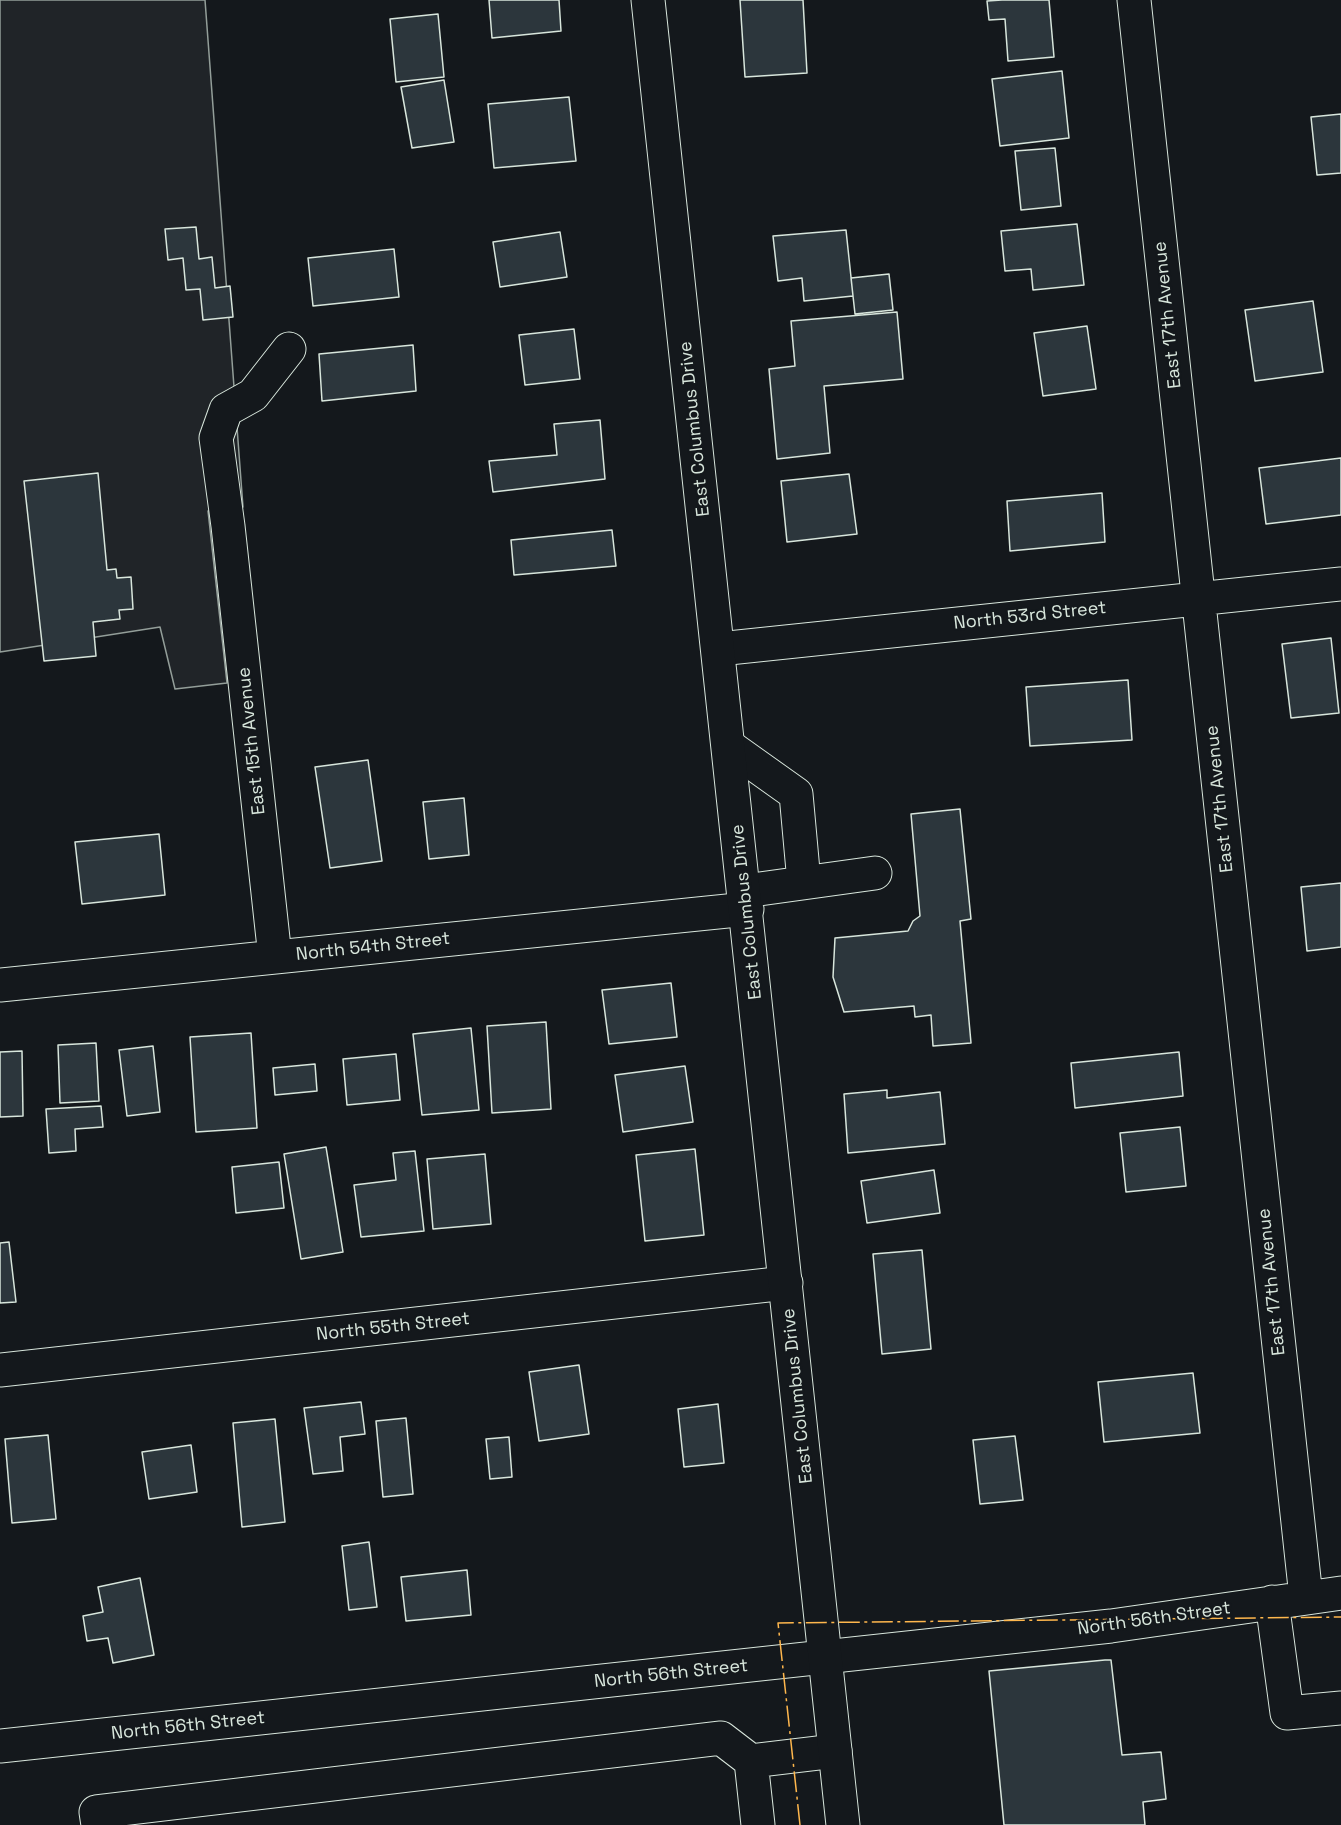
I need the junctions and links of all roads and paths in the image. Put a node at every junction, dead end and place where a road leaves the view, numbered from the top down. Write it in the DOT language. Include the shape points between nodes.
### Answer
graph roads {
  1 [pos="648,0"];
  2 [pos="1134,0"];
  3 [pos="289,349"];
  4 [pos="1341,584"];
  5 [pos="1198,599"];
  6 [pos="719,649"];
  7 [pos="730,747"];
  8 [pos="875,873"];
  9 [pos="804,882"];
  10 [pos="746,900"];
  11 [pos="275,957"];
  12 [pos="0,985"];
  13 [pos="786,1283"];
  14 [pos="0,1370"];
  15 [pos="1341,1593"];
  16 [pos="1306,1597"];
  17 [pos="1272,1602"];
  18 [pos="825,1657"];
  19 [pos="1341,1708"];
  20 [pos="0,1746"];
  21 [pos="835,1751"];
  22 [pos="751,1761"];
  23 [pos="98,1825"];
  24 [pos="758,1825"];
  25 [pos="843,1825"];
  1 -- 6 [label="street, East Columbus Drive"];
  2 -- 5 [label="street, East 17th Avenue"];
  3 -- 11 [label="street, East 15th Avenue" via="254,395 226,410 216,438"];
  4 -- 5 [label="street, North 53rd Street"];
  5 -- 6 [label="street, North 53rd Street"];
  5 -- 16 [label="street, East 17th Avenue"];
  6 -- 7 [label="street, East Columbus Drive"];
  7 -- 9 [label="street" via="796,795"];
  7 -- 10 [label="street, East Columbus Drive"];
  8 -- 9 [label="street, North 54th Street"];
  9 -- 10 [label="street, North 54th Street"];
  10 -- 11 [label="street, North 54th Street"];
  10 -- 13 [label="street, East Columbus Drive"];
  11 -- 12 [label="street, North 54th Street"];
  13 -- 14 [label="street, North 55th Street"];
  13 -- 18 [label="street, East Columbus Drive"];
  15 -- 16 [label="street, North 56th Street"];
  16 -- 17 [label="street, North 56th Street"];
  17 -- 18 [label="street, North 56th Street" via="1112,1626"];
  17 -- 19 [label="street" via="1287,1713"];
  18 -- 20 [label="street, North 56th Street"];
  18 -- 21 [label="street, East Columbus Drive"];
  21 -- 22 [label="street"];
  21 -- 25 [label="street, East Columbus Drive"];
  22 -- 23 [label="street" via="721,1738 96,1812"];
  22 -- 24 [label="street"];
}
